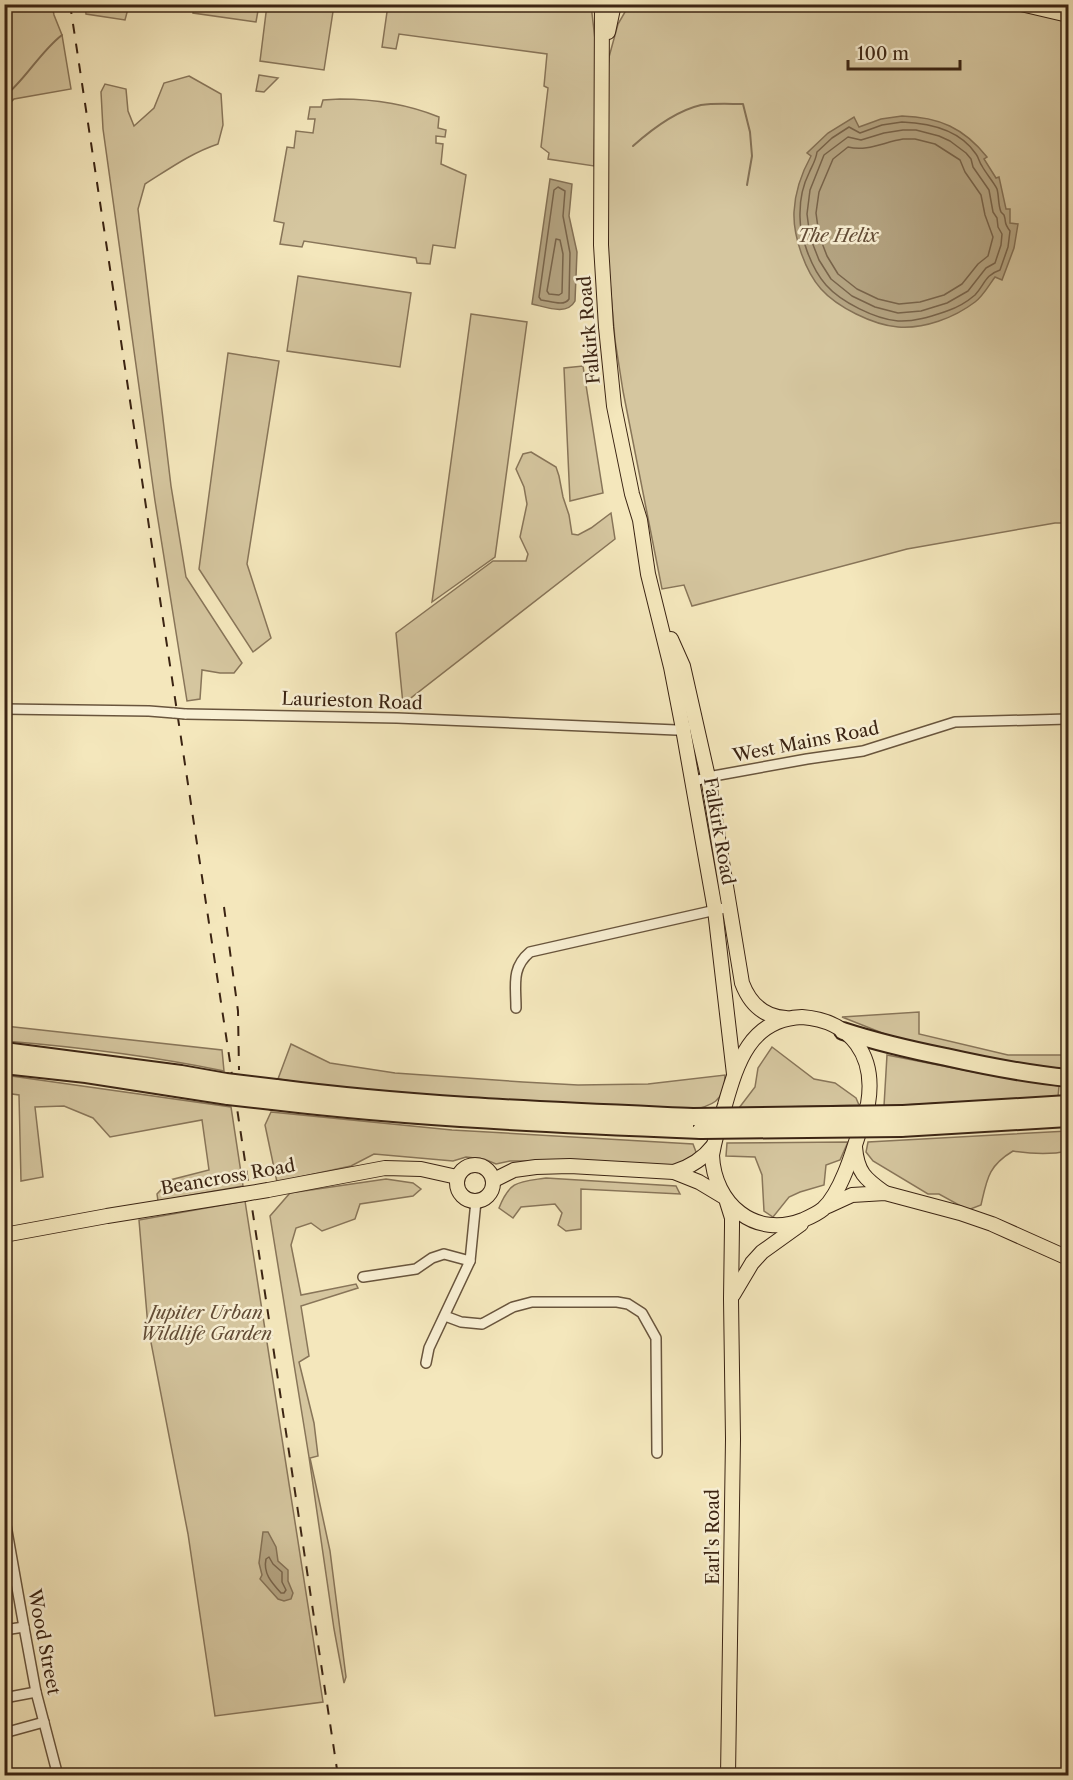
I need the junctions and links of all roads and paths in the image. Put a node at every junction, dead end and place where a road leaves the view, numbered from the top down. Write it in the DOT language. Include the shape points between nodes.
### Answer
graph roads {
  1 [pos="602,4"];
  2 [pos="614,4"];
  3 [pos="1021,4"];
  4 [pos="1068,15"];
  5 [pos="603,55"];
  6 [pos="4,710"];
  7 [pos="1068,719"];
  8 [pos="690,727"];
  9 [pos="708,777"];
  10 [pos="693,782"];
  11 [pos="729,907"];
  12 [pos="715,910"];
  13 [pos="516,1008"];
  14 [pos="788,1018"];
  15 [pos="843,1031"];
  16 [pos="4,1052"];
  17 [pos="4,1065"];
  18 [pos="734,1074"];
  19 [pos="1068,1078"];
  20 [pos="227,1089"];
  21 [pos="1068,1104"];
  22 [pos="1068,1118"];
  23 [pos="902,1121"];
  24 [pos="855,1142"];
  25 [pos="713,1146"];
  26 [pos="674,1172"];
  27 [pos="458,1177"];
  28 [pos="494,1180"];
  29 [pos="885,1193"];
  30 [pos="726,1199"];
  31 [pos="476,1201"];
  32 [pos="820,1211"];
  33 [pos="4,1235"];
  34 [pos="1068,1258"];
  35 [pos="470,1261"];
  36 [pos="363,1277"];
  37 [pos="731,1299"];
  38 [pos="444,1316"];
  39 [pos="426,1363"];
  40 [pos="657,1453"];
  41 [pos="4,1514"];
  42 [pos="9,1562"];
  43 [pos="24,1627"];
  44 [pos="4,1630"];
  45 [pos="36,1692"];
  46 [pos="4,1698"];
  47 [pos="44,1722"];
  48 [pos="4,1732"];
  49 [pos="58,1776"];
  50 [pos="728,1776"];
  1 -- 5 [label="main road, Falkirk Road"];
  2 -- 5 [label="main road, Falkirk Road"];
  3 -- 4 [label="main road"];
  5 -- 8 [label="main road, Falkirk Road" via="601,223 614,406 648,574"];
  6 -- 8 [label="street, Laurieston Road, bridge" via="149,711 676,730"];
  7 -- 9 [label="street, West Mains Road" via="955,722 863,751"];
  8 -- 9 [label="main road, Falkirk Road"];
  8 -- 10 [label="main road, Falkirk Road"];
  9 -- 10 [label="street, West Mains Road"];
  9 -- 11 [label="main road, Falkirk Road"];
  10 -- 12 [label="main road, Falkirk Road"];
  11 -- 12 [label="street"];
  11 -- 14 [label="main road, Falkirk Road" via="746,994 763,1011"];
  12 -- 13 [label="street" via="530,952 518,965"];
  12 -- 18 [label="main road, Falkirk Road"];
  14 -- 15 [label="main road" via="814,1018"];
  14 -- 18 [label="main road" via="770,1025 754,1038"];
  15 -- 19 [label="highway" via="979,1065"];
  15 -- 24 [label="main road" via="862,1051 869,1069 868,1104"];
  16 -- 20 [label="highway" via="165,1071"];
  17 -- 20 [label="highway"];
  18 -- 25 [label="main road"];
  20 -- 23 [label="highway, bridge" via="697,1124"];
  21 -- 23 [label="highway"];
  22 -- 23 [label="highway"];
  24 -- 29 [label="main road" via="860,1170"];
  24 -- 32 [label="main road" via="837,1191"];
  25 -- 26 [label="main road" via="696,1163"];
  25 -- 30 [label="main road" via="713,1168"];
  26 -- 28 [label="main road" via="536,1167 514,1170"];
  26 -- 30 [label="main road"];
  27 -- 28 [label="main road" via="465,1167 477,1164 487,1168"];
  27 -- 31 [label="main road" via="460,1193"];
  27 -- 33 [label="main road, Beancross Road, bridge" via="422,1169 385,1168"];
  28 -- 31 [label="main road" via="489,1195"];
  29 -- 32 [label="main road" via="845,1197"];
  29 -- 34 [label="main road" via="992,1224"];
  30 -- 32 [label="main road" via="746,1217 770,1225 791,1224"];
  30 -- 37 [label="main road, Earl's Road" via="732,1218"];
  31 -- 35 [label="street"];
  32 -- 37 [label="main road" via="762,1252"];
  35 -- 36 [label="street" via="444,1254 416,1269"];
  35 -- 38 [label="street"];
  37 -- 50 [label="main road, Earl's Road"];
  38 -- 39 [label="street"];
  38 -- 40 [label="street" via="482,1324 513,1307 532,1302 617,1302 642,1313 656,1338"];
  41 -- 42 [label="street, Wood Street"];
  42 -- 43 [label="street, Wood Street"];
  43 -- 44 [label="street"];
  43 -- 45 [label="street, Wood Street"];
  45 -- 46 [label="street"];
  45 -- 47 [label="street, Wood Street"];
  47 -- 48 [label="street"];
  47 -- 49 [label="street, Wood Street"];
}
